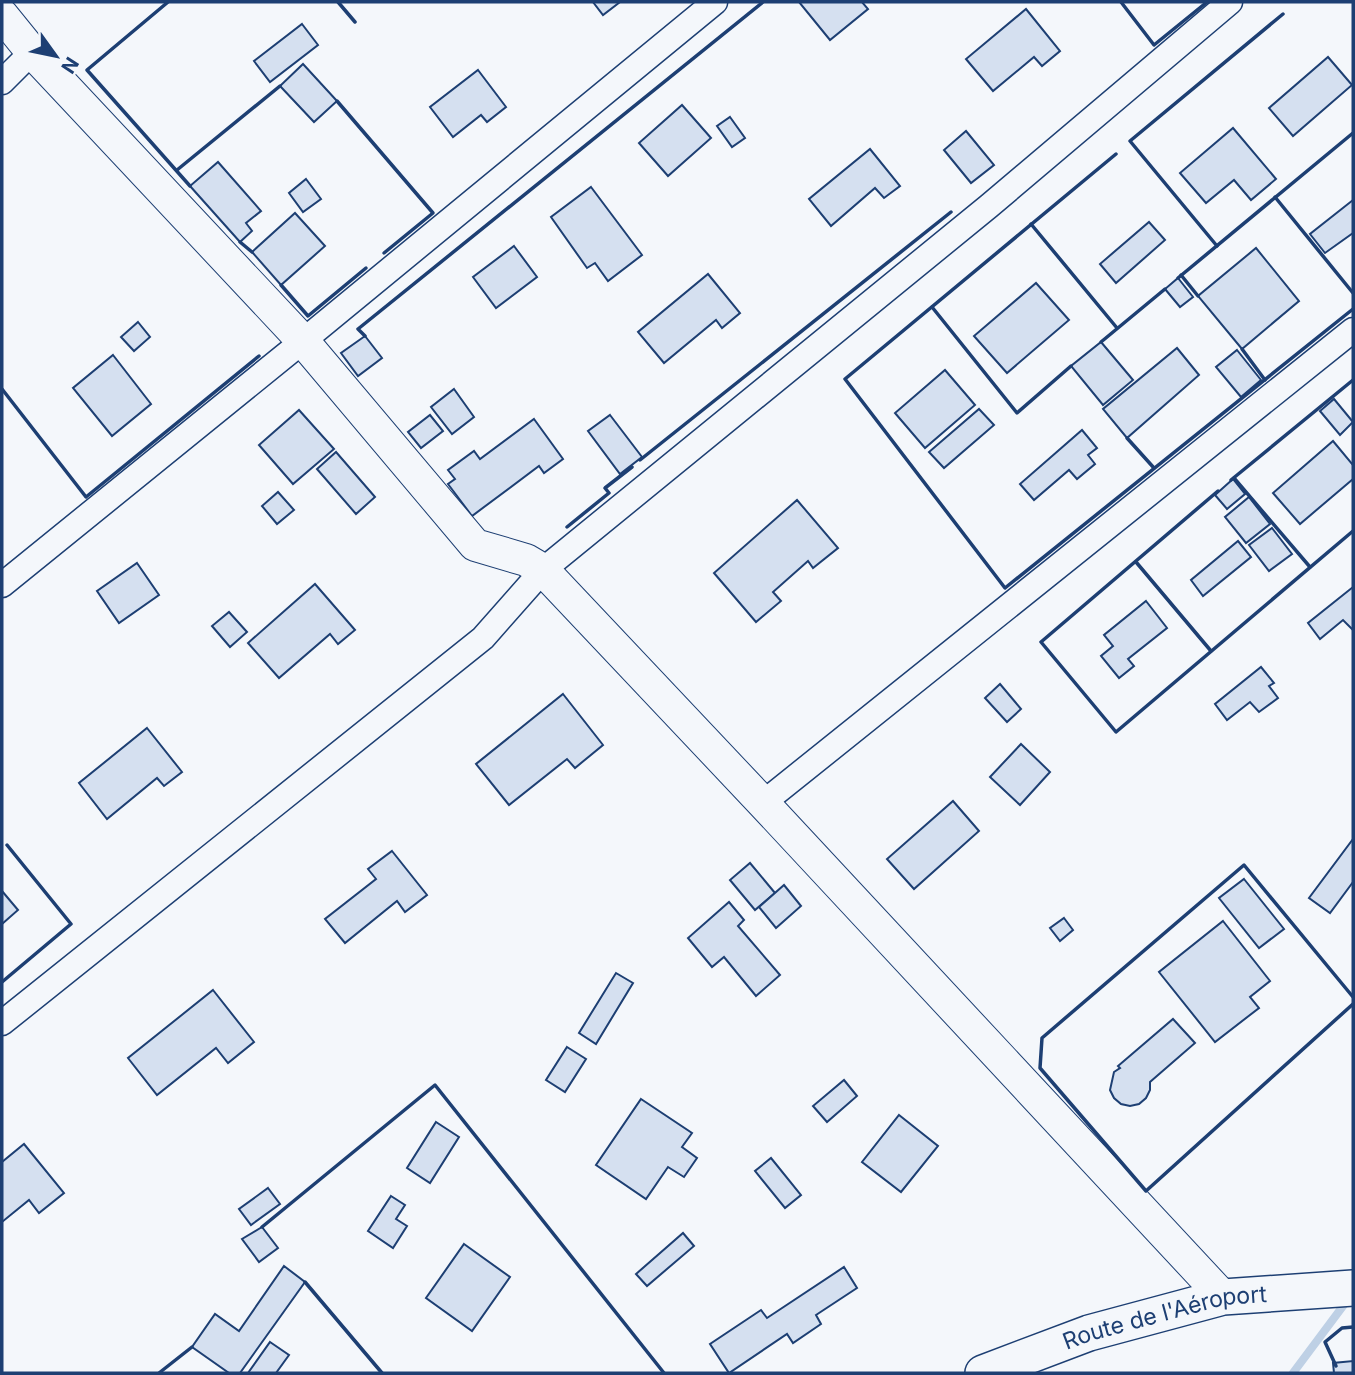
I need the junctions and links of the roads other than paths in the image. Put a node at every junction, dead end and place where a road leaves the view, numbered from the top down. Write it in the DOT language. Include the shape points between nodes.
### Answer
graph roads {
  1 [pos="715,2"];
  2 [pos="1230,2"];
  3 [pos="2,15"];
  4 [pos="32,52"];
  5 [pos="2,82"];
  6 [pos="1353,330"];
  7 [pos="303,341"];
  8 [pos="542,570"];
  9 [pos="2,585"];
  10 [pos="764,803"];
  11 [pos="2,1023"];
  12 [pos="1353,1288"];
  13 [pos="1223,1297"];
  14 [pos="983,1373"];
  1 -- 7 [label="street"];
  2 -- 8 [label="street" via="989,206"];
  3 -- 4 [label="street"];
  4 -- 5 [label="street"];
  4 -- 7 [label="street"];
  6 -- 10 [label="street"];
  7 -- 8 [label="street" via="475,545 526,559"];
  7 -- 9 [label="street"];
  8 -- 10 [label="street"];
  8 -- 11 [label="street" via="483,638"];
  10 -- 13 [label="street"];
  12 -- 13 [label="main road, Route de l'Aéroport"];
  13 -- 14 [label="main road, Route de l'Aéroport" via="1089,1333"];
}
